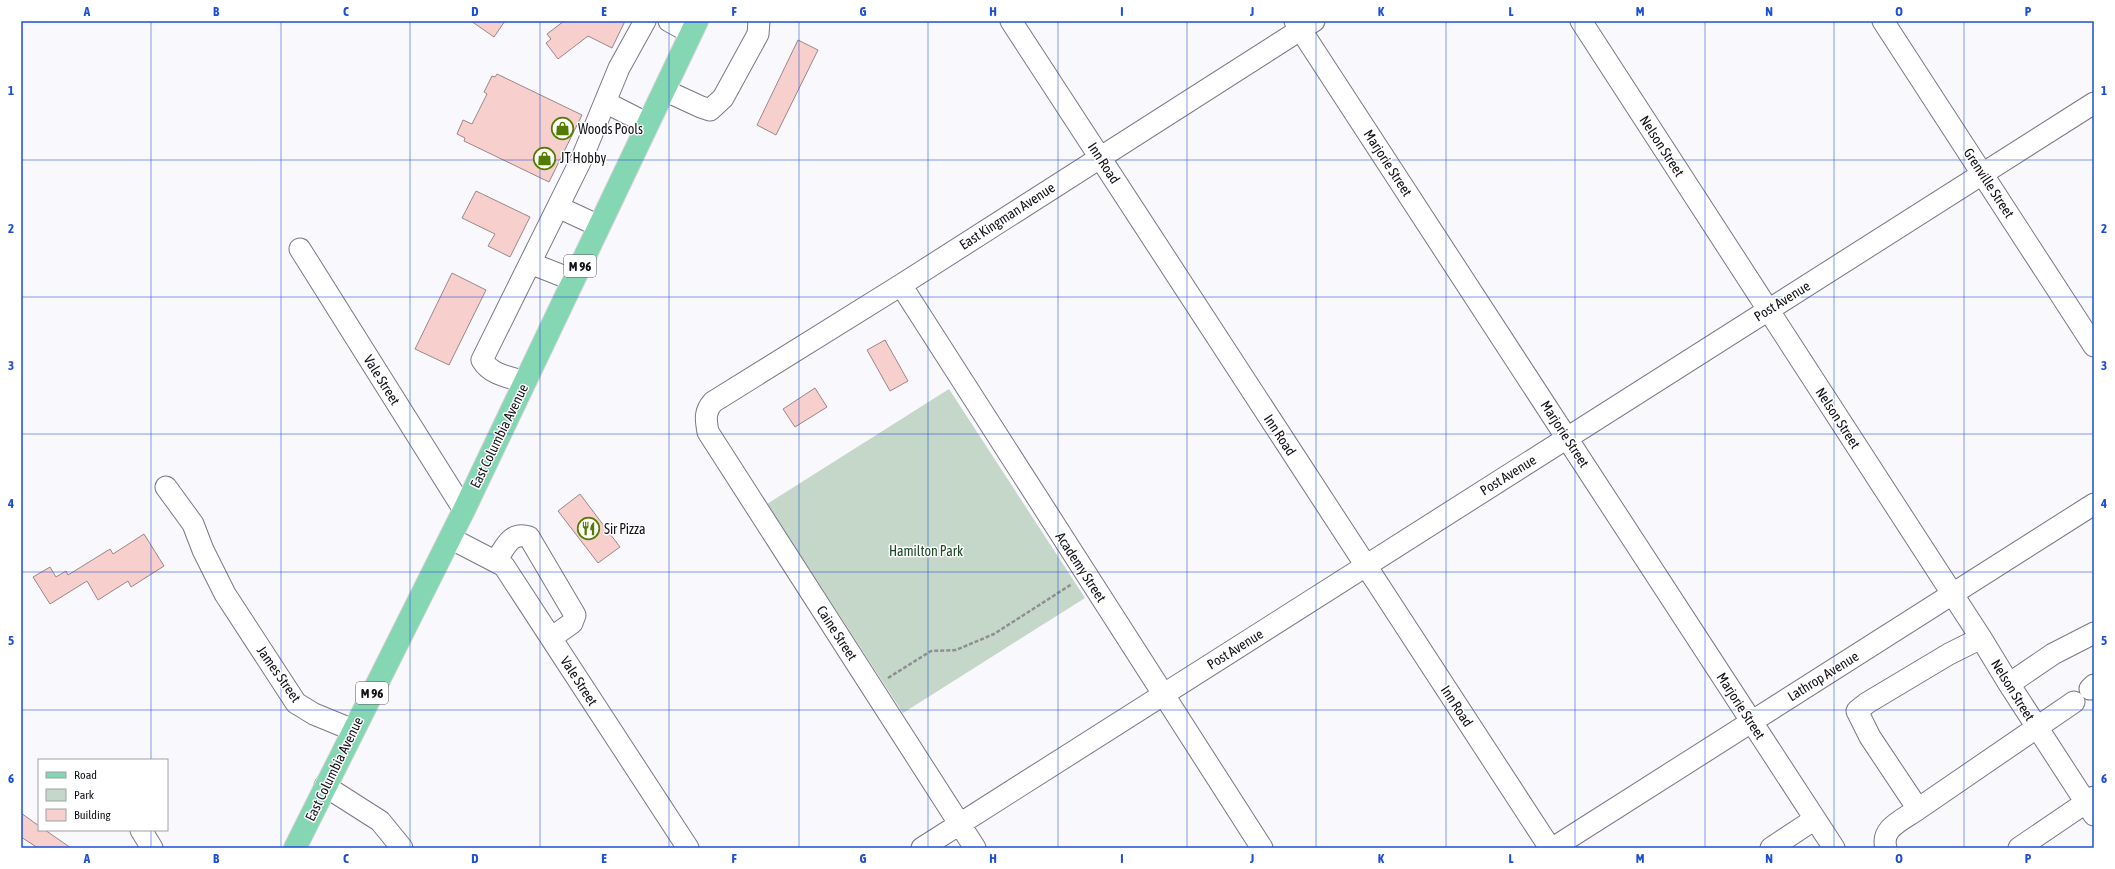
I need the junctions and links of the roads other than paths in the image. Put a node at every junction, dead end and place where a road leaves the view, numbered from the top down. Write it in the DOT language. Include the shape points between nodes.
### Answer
graph roads {
  1 [pos="645,21"];
  2 [pos="669,21"];
  3 [pos="759,21"];
  4 [pos="1011,21"];
  5 [pos="1581,21"];
  6 [pos="1883,21"];
  7 [pos="1304,24"];
  8 [pos="694,27"];
  9 [pos="664,90"];
  10 [pos="605,102"];
  11 [pos="2094,103"];
  12 [pos="648,124"];
  13 [pos="1100,157"];
  14 [pos="1983,174"];
  15 [pos="558,207"];
  16 [pos="599,226"];
  17 [pos="300,249"];
  18 [pos="530,263"];
  19 [pos="573,280"];
  20 [pos="901,285"];
  21 [pos="1768,310"];
  22 [pos="2094,346"];
  23 [pos="525,382"];
  24 [pos="706,416"];
  25 [pos="1568,438"];
  26 [pos="166,487"];
  27 [pos="2094,504"];
  28 [pos="464,510"];
  29 [pos="450,538"];
  30 [pos="496,561"];
  31 [pos="1365,566"];
  32 [pos="1952,594"];
  33 [pos="2094,633"];
  34 [pos="551,638"];
  35 [pos="1981,638"];
  36 [pos="2009,684"];
  37 [pos="1163,694"];
  38 [pos="2074,702"];
  39 [pos="1752,722"];
  40 [pos="2037,728"];
  41 [pos="353,730"];
  42 [pos="325,786"];
  43 [pos="2091,805"];
  44 [pos="1918,809"];
  45 [pos="1814,819"];
  46 [pos="960,824"];
  47 [pos="142,831"];
  48 [pos="393,844"];
  49 [pos="152,848"];
  50 [pos="295,848"];
  51 [pos="688,848"];
  52 [pos="922,848"];
  53 [pos="975,848"];
  54 [pos="1262,848"];
  55 [pos="1552,848"];
  56 [pos="1771,848"];
  57 [pos="1834,848"];
  58 [pos="1886,848"];
  59 [pos="2019,848"];
  1 -- 10 [label="street" via="619,68"];
  2 -- 8 [label="street"];
  3 -- 9 [label="street" via="758,34 723,98 710,110"];
  4 -- 13 [label="street, Inn Road"];
  5 -- 21 [label="street, Nelson Street"];
  6 -- 14 [label="street, Grenville Street"];
  7 -- 13 [label="street, East Kingman Avenue"];
  7 -- 25 [label="street, Marjorie Street"];
  8 -- 9 [label="main road, East Columbia Avenue / M 96"];
  9 -- 12 [label="main road, East Columbia Avenue / M 96"];
  10 -- 12 [label="street"];
  10 -- 15 [label="street"];
  11 -- 14 [label="street, Post Avenue"];
  12 -- 16 [label="main road, East Columbia Avenue / M 96"];
  13 -- 20 [label="street, East Kingman Avenue"];
  13 -- 31 [label="street, Inn Road"];
  14 -- 21 [label="street, Post Avenue"];
  14 -- 22 [label="street, Grenville Street"];
  15 -- 16 [label="street"];
  15 -- 18 [label="street"];
  16 -- 19 [label="main road, East Columbia Avenue / M 96"];
  17 -- 28 [label="street, Vale Street"];
  18 -- 19 [label="street"];
  18 -- 23 [label="street" via="482,360 486,367 494,372"];
  19 -- 23 [label="main road, East Columbia Avenue / M 96"];
  20 -- 24 [label="street, East Kingman Avenue" via="713,402 707,409"];
  20 -- 37 [label="street, Academy Street"];
  21 -- 25 [label="street, Post Avenue"];
  21 -- 32 [label="street, Nelson Street"];
  23 -- 28 [label="main road, East Columbia Avenue / M 96"];
  24 -- 46 [label="street, Caine Street" via="708,432"];
  25 -- 31 [label="street, Post Avenue"];
  25 -- 39 [label="street, Marjorie Street"];
  26 -- 41 [label="street, James Street" via="193,524 225,594 296,703 314,714"];
  27 -- 32 [label="street, Lathrop Avenue"];
  28 -- 29 [label="main road, East Columbia Avenue / M 96"];
  29 -- 30 [label="street, Vale Street"];
  29 -- 41 [label="main road, East Columbia Avenue / M 96"];
  30 -- 34 [label="street, Vale Street" via="504,566"];
  30 -- 34 [label="street" via="514,536 521,534 529,537 575,615 572,623"];
  31 -- 37 [label="street, Post Avenue"];
  31 -- 55 [label="street, Inn Road"];
  32 -- 35 [label="street, Nelson Street"];
  32 -- 39 [label="street, Lathrop Avenue"];
  33 -- 36 [label="street" via="2054,654"];
  34 -- 51 [label="street, Vale Street"];
  35 -- 36 [label="street, Nelson Street"];
  35 -- 44 [label="street" via="1942,658 1858,711 1870,736"];
  36 -- 40 [label="street, Nelson Street"];
  37 -- 46 [label="street, Post Avenue"];
  37 -- 54 [label="street, Academy Street"];
  38 -- 40 [label="street"];
  39 -- 45 [label="street, Marjorie Street"];
  39 -- 55 [label="street, Lathrop Avenue"];
  40 -- 43 [label="street, Nelson Street"];
  40 -- 44 [label="street"];
  41 -- 42 [label="main road, East Columbia Avenue / M 96"];
  42 -- 48 [label="street" via="380,821"];
  42 -- 50 [label="main road, East Columbia Avenue / M 96"];
  43 -- 59 [label="street"];
  44 -- 58 [label="street" via="1886,831"];
  45 -- 56 [label="street"];
  45 -- 57 [label="street, Marjorie Street"];
  46 -- 52 [label="street, Post Avenue"];
  46 -- 53 [label="street, Caine Street"];
  47 -- 49 [label="street"];
}
